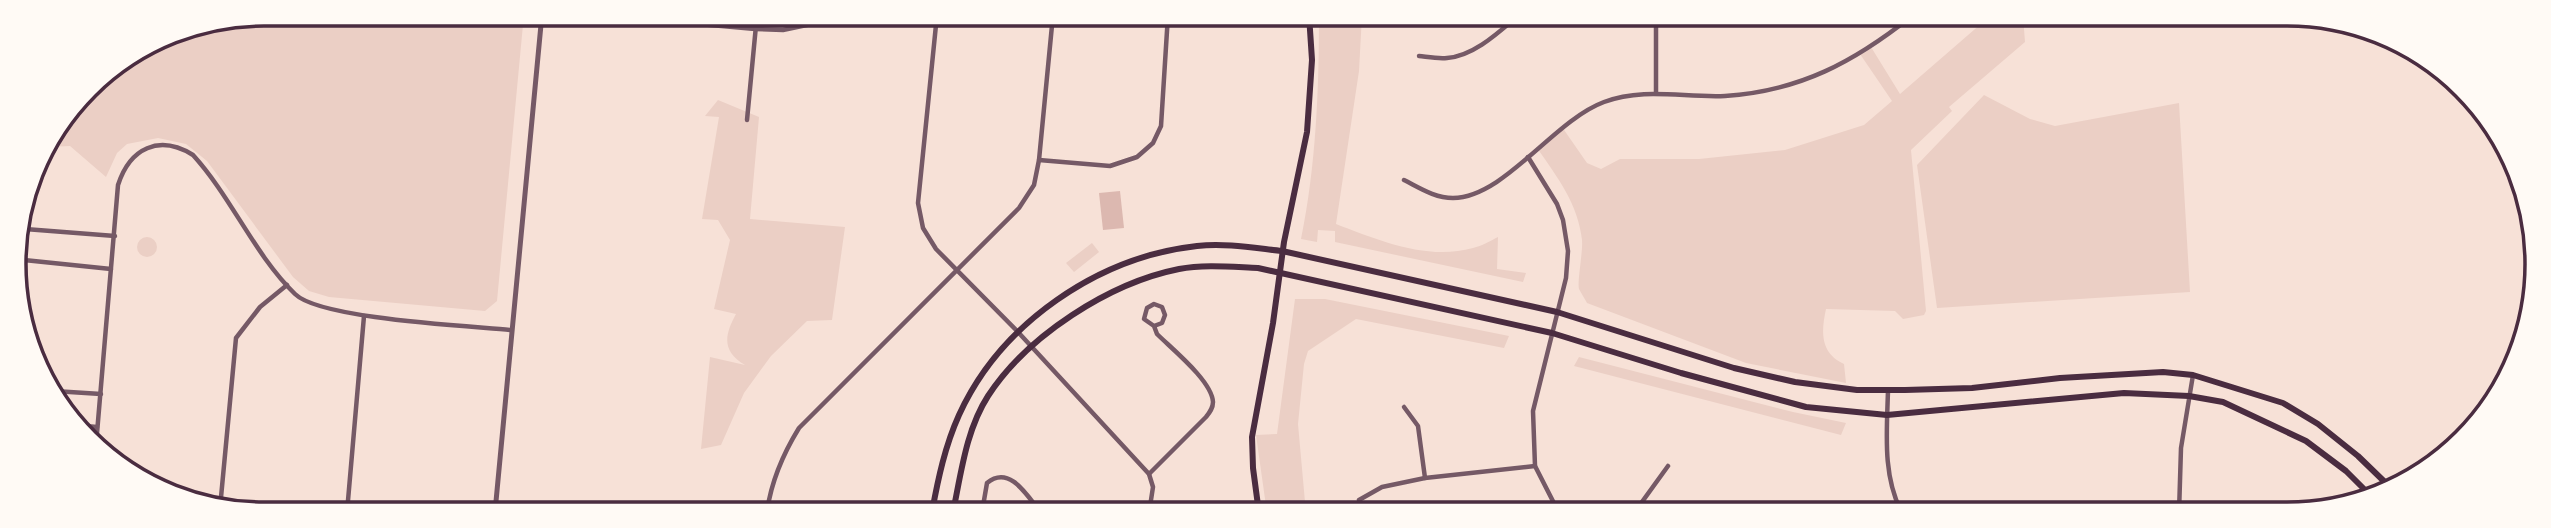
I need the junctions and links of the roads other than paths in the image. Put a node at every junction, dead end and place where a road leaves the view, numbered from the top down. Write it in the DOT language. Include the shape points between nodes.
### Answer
graph roads {
  1 [pos="541,26"];
  2 [pos="722,26"];
  3 [pos="755,26"];
  4 [pos="802,26"];
  5 [pos="936,26"];
  6 [pos="1052,26"];
  7 [pos="1167,26"];
  8 [pos="1310,26"];
  9 [pos="1505,26"];
  10 [pos="1656,26"];
  11 [pos="1898,26"];
  12 [pos="755,29"];
  13 [pos="1419,56"];
  14 [pos="1656,93"];
  15 [pos="747,120"];
  16 [pos="1528,157"];
  17 [pos="1039,160"];
  18 [pos="1404,180"];
  19 [pos="29,229"];
  20 [pos="115,236"];
  21 [pos="1282,251"];
  22 [pos="26,260"];
  23 [pos="111,269"];
  24 [pos="955,271"];
  25 [pos="1279,274"];
  26 [pos="287,285"];
  27 [pos="1557,312"];
  28 [pos="364,316"];
  29 [pos="1154,326"];
  30 [pos="511,330"];
  31 [pos="1018,332"];
  32 [pos="1552,333"];
  33 [pos="1032,346"];
  34 [pos="2193,375"];
  35 [pos="1888,390"];
  36 [pos="63,392"];
  37 [pos="101,394"];
  38 [pos="2189,396"];
  39 [pos="1404,407"];
  40 [pos="1887,415"];
  41 [pos="90,426"];
  42 [pos="97,427"];
  43 [pos="97,433"];
  44 [pos="1535,466"];
  45 [pos="1668,466"];
  46 [pos="1149,474"];
  47 [pos="1425,478"];
  48 [pos="2384,481"];
  49 [pos="2363,489"];
  50 [pos="221,498"];
  51 [pos="1359,500"];
  52 [pos="1553,501"];
  53 [pos="1642,501"];
  54 [pos="1897,501"];
  55 [pos="2179,501"];
  56 [pos="348,502"];
  57 [pos="496,502"];
  58 [pos="768,502"];
  59 [pos="934,502"];
  60 [pos="955,502"];
  61 [pos="984,502"];
  62 [pos="1031,502"];
  63 [pos="1151,502"];
  64 [pos="1257,502"];
  1 -- 30 [label="street"];
  2 -- 12 [label="street"];
  3 -- 12 [label="street"];
  4 -- 12 [label="street"];
  5 -- 24 [label="street" via="918,203 923,228"];
  6 -- 17 [label="street"];
  7 -- 17 [label="street" via="1161,126 1153,144 1137,157 1110,166"];
  8 -- 21 [label="main road" via="1307,132"];
  9 -- 13 [label="street" via="1459,56"];
  10 -- 14 [label="street"];
  11 -- 14 [label="street" via="1858,56 1794,84 1724,96"];
  12 -- 15 [label="street"];
  14 -- 16 [label="street" via="1625,96 1591,108"];
  16 -- 18 [label="street" via="1489,186 1456,198 1431,194"];
  16 -- 27 [label="street" via="1558,204 1567,236 1569,264"];
  17 -- 24 [label="street" via="1034,185 1019,208"];
  19 -- 20 [label="street"];
  20 -- 23 [label="street"];
  20 -- 26 [label="street" via="118,185 129,160 153,147 176,147 200,163"];
  21 -- 25 [label="main road"];
  21 -- 27 [label="main road"];
  21 -- 31 [label="main road" via="1198,246 1147,256 1061,298"];
  22 -- 23 [label="street"];
  23 -- 37 [label="street"];
  24 -- 31 [label="street"];
  24 -- 58 [label="street" via="799,428 785,452"];
  25 -- 32 [label="main road"];
  25 -- 33 [label="main road" via="1258,268 1194,268 1140,280 1065,319"];
  25 -- 64 [label="main road" via="1252,437"];
  26 -- 28 [label="street" via="312,304"];
  26 -- 50 [label="street" via="260,307 236,338"];
  27 -- 32 [label="street"];
  27 -- 35 [label="main road" via="1734,368 1795,382"];
  28 -- 30 [label="street"];
  28 -- 56 [label="street"];
  29 -- 29 [label="street" via="1162,323 1165,315 1162,307 1154,304 1143,315"];
  29 -- 46 [label="street" via="1199,376 1213,400 1206,417"];
  30 -- 57 [label="street"];
  31 -- 33 [label="street"];
  31 -- 59 [label="main road" via="986,370 960,414"];
  32 -- 40 [label="main road" via="1806,407"];
  32 -- 44 [label="street" via="1533,411"];
  33 -- 46 [label="street"];
  33 -- 60 [label="main road" via="987,397 970,434"];
  34 -- 35 [label="main road" via="2163,372"];
  34 -- 38 [label="street"];
  34 -- 48 [label="main road" via="2283,403 2318,424"];
  35 -- 40 [label="street"];
  36 -- 37 [label="street"];
  37 -- 42 [label="street"];
  38 -- 40 [label="main road" via="2124,393"];
  38 -- 49 [label="main road" via="2223,402 2306,440"];
  38 -- 55 [label="street"];
  39 -- 47 [label="street" via="1418,426"];
  40 -- 54 [label="street" via="1889,480"];
  41 -- 42 [label="street"];
  42 -- 43 [label="street"];
  44 -- 47 [label="street"];
  44 -- 52 [label="street"];
  45 -- 53 [label="street"];
  46 -- 63 [label="street"];
  47 -- 51 [label="street" via="1382,487"];
  61 -- 62 [label="street" via="987,483 996,477 1014,481"];
}
